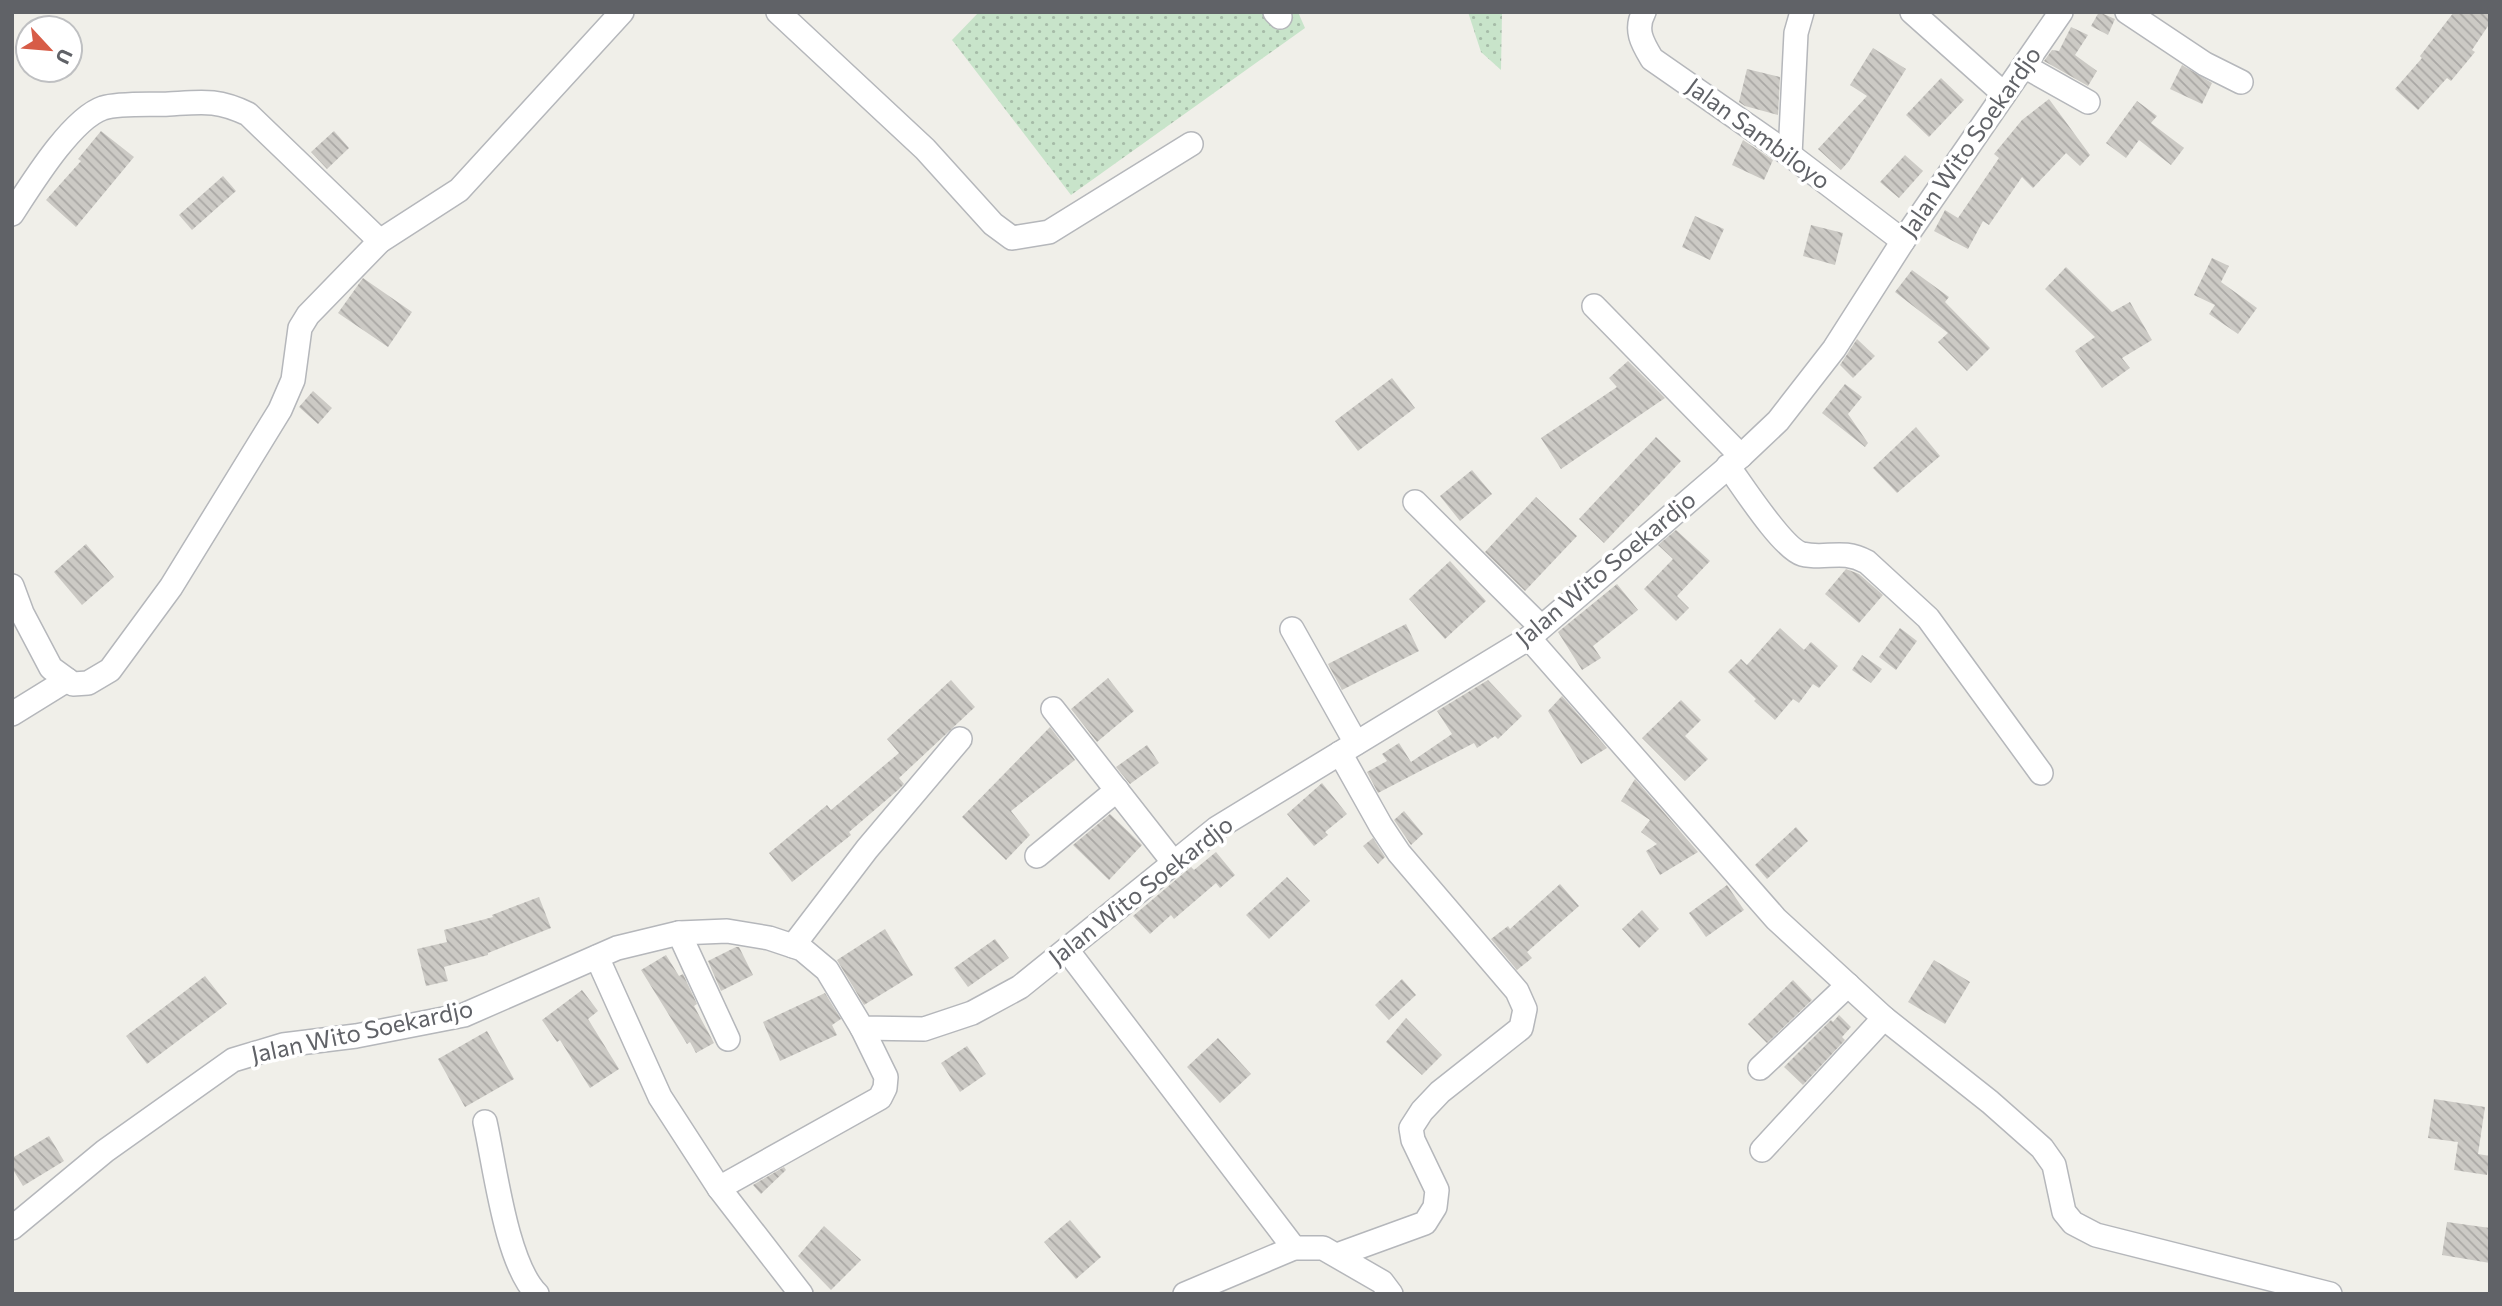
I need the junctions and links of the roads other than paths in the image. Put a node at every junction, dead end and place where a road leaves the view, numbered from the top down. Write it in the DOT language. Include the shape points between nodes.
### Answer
graph roads {
  1 [pos="622,12"];
  2 [pos="778,12"];
  3 [pos="1644,12"];
  4 [pos="1802,12"];
  5 [pos="1912,12"];
  6 [pos="2061,12"];
  7 [pos="2127,12"];
  8 [pos="2024,66"];
  9 [pos="2241,82"];
  10 [pos="2004,94"];
  11 [pos="2088,102"];
  12 [pos="1191,144"];
  13 [pos="1790,155"];
  14 [pos="12,214"];
  15 [pos="380,241"];
  16 [pos="1903,241"];
  17 [pos="1594,306"];
  18 [pos="1734,461"];
  19 [pos="1415,502"];
  20 [pos="12,586"];
  21 [pos="1292,629"];
  22 [pos="1535,633"];
  23 [pos="67,680"];
  24 [pos="1053,709"];
  25 [pos="12,714"];
  26 [pos="960,739"];
  27 [pos="1348,748"];
  28 [pos="2041,774"];
  29 [pos="1117,790"];
  30 [pos="1037,856"];
  31 [pos="1174,863"];
  32 [pos="678,933"];
  33 [pos="793,946"];
  34 [pos="1067,950"];
  35 [pos="597,957"];
  36 [pos="1848,985"];
  37 [pos="1884,1018"];
  38 [pos="862,1028"];
  39 [pos="727,1039"];
  40 [pos="1760,1068"];
  41 [pos="485,1122"];
  42 [pos="1762,1150"];
  43 [pos="719,1188"];
  44 [pos="15,1220"];
  45 [pos="1294,1248"];
  46 [pos="1337,1255"];
  47 [pos="537,1294"];
  48 [pos="801,1294"];
  49 [pos="1185,1294"];
  50 [pos="1391,1294"];
  51 [pos="2330,1294"];
  1 -- 15 [label="street" via="459,190"];
  2 -- 12 [label="street" via="925,149 993,224 1012,238 1049,232"];
  3 -- 13 [label="street, Jalan Sambiloyo" via="1640,38 1652,59"];
  4 -- 13 [label="street" via="1796,33"];
  5 -- 10 [label="street"];
  6 -- 8 [label="street, Jalan Wito Soekardjo"];
  7 -- 9 [label="street" via="2204,64"];
  8 -- 10 [label="street, Jalan Wito Soekardjo"];
  8 -- 11 [label="street"];
  10 -- 16 [label="street, Jalan Wito Soekardjo"];
  13 -- 16 [label="street, Jalan Sambiloyo"];
  14 -- 15 [label="street" via="69,134 88,116 104,108 202,102 227,104 248,114"];
  15 -- 23 [label="street" via="300,328 293,380 280,410 171,587 110,670 89,683"];
  16 -- 18 [label="street, Jalan Wito Soekardjo" via="1833,349 1778,421"];
  17 -- 18 [label="street"];
  18 -- 22 [label="street, Jalan Wito Soekardjo"];
  18 -- 28 [label="street" via="1785,542 1799,553 1856,556 1928,618"];
  19 -- 22 [label="street"];
  20 -- 23 [label="street" via="51,668"];
  21 -- 27 [label="street"];
  22 -- 27 [label="street, Jalan Wito Soekardjo"];
  22 -- 36 [label="street" via="1776,919"];
  23 -- 25 [label="street"];
  24 -- 29 [label="street"];
  26 -- 33 [label="street"];
  27 -- 31 [label="street, Jalan Wito Soekardjo" via="1217,828"];
  27 -- 46 [label="street" via="1381,826 1399,853 1517,991 1525,1009 1521,1028 1440,1092 1412,1128 1413,1140 1437,1190 1435,1207 1425,1223"];
  29 -- 30 [label="street"];
  29 -- 31 [label="street"];
  31 -- 34 [label="street, Jalan Wito Soekardjo"];
  32 -- 33 [label="street, Jalan Wito Soekardjo" via="727,930"];
  32 -- 35 [label="street, Jalan Wito Soekardjo"];
  32 -- 39 [label="street"];
  33 -- 38 [label="street, Jalan Wito Soekardjo" via="827,970"];
  34 -- 38 [label="street, Jalan Wito Soekardjo" via="1020,987 972,1013 924,1029"];
  34 -- 45 [label="street"];
  35 -- 43 [label="street" via="660,1097"];
  35 -- 44 [label="street, Jalan Wito Soekardjo" via="464,1015 356,1037 283,1045 233,1060"];
  36 -- 37 [label="street"];
  36 -- 40 [label="street"];
  37 -- 42 [label="street"];
  37 -- 51 [label="street" via="2042,1148 2053,1165 2064,1212 2073,1223 2096,1235"];
  38 -- 43 [label="street" via="886,1077 880,1098"];
  41 -- 47 [label="street" via="512,1247"];
  43 -- 48 [label="street"];
  45 -- 46 [label="street" via="1323,1248"];
  45 -- 49 [label="street"];
  46 -- 50 [label="street" via="1382,1282"];
}
